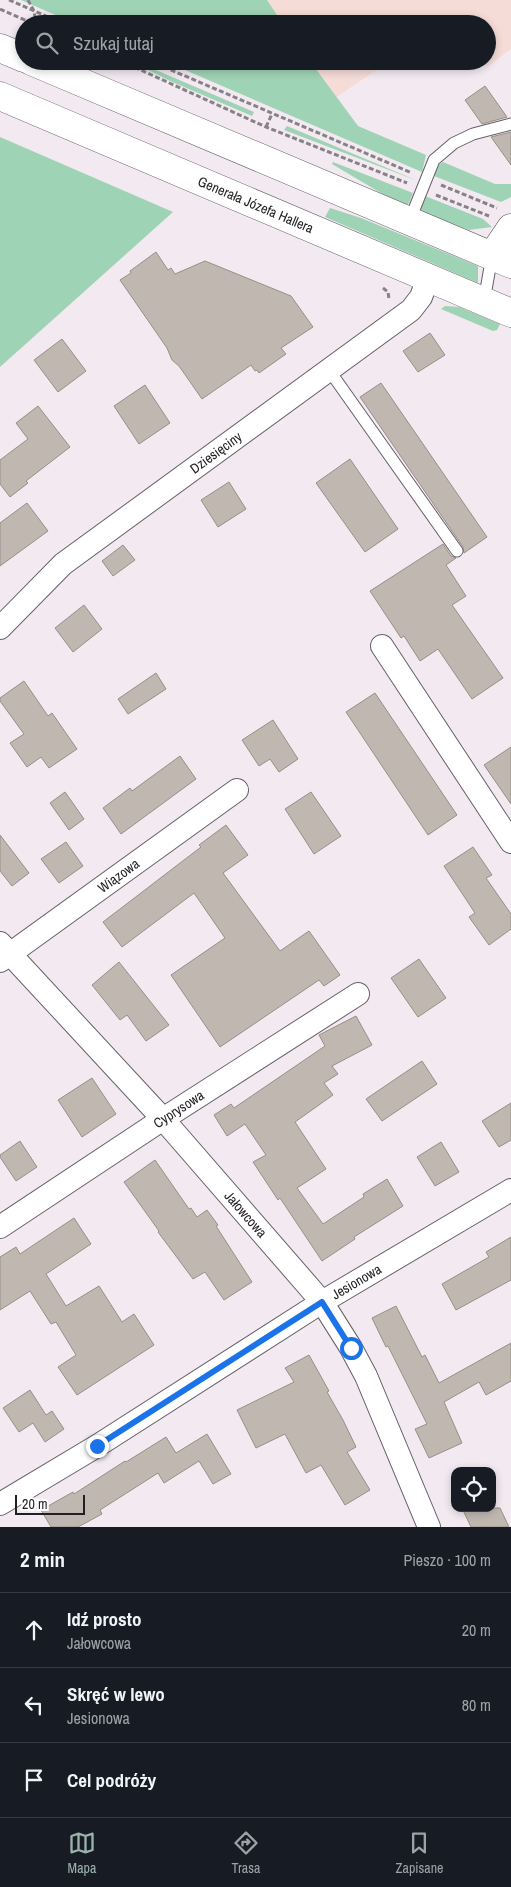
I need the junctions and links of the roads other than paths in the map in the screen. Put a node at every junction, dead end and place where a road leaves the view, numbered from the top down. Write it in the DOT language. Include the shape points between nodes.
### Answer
graph roads {
  1 [pos="0,48"];
  2 [pos="15,54"];
  3 [pos="52,70"];
  4 [pos="82,83"];
  5 [pos="0,96"];
  6 [pos="67,124"];
  7 [pos="511,124"];
  8 [pos="409,222"];
  9 [pos="507,222"];
  10 [pos="502,260"];
  11 [pos="428,278"];
  12 [pos="484,301"];
  13 [pos="511,313"];
  14 [pos="329,370"];
  15 [pos="457,551"];
  16 [pos="0,628"];
  17 [pos="382,646"];
  18 [pos="237,790"];
  19 [pos="511,842"];
  20 [pos="3,953"];
  21 [pos="358,994"];
  22 [pos="163,1119"];
  23 [pos="511,1190"];
  24 [pos="0,1227"];
  25 [pos="322,1302"];
  26 [pos="0,1504"];
  27 [pos="428,1527"];
  1 -- 2 [label="main road"];
  3 -- 4 [label="main road"];
  4 -- 6 [label="main road"];
  4 -- 8 [label="main road"];
  5 -- 6 [label="main road, Generała Józefa Hallera"];
  6 -- 11 [label="main road, Generała Józefa Hallera"];
  7 -- 8 [label="lane" via="473,134 454,143 434,160"];
  8 -- 10 [label="main road"];
  9 -- 10 [label="main road"];
  10 -- 12 [label="lane"];
  11 -- 12 [label="main road, Generała Józefa Hallera"];
  11 -- 14 [label="street, Dziesięciny" via="421,297 411,310"];
  12 -- 13 [label="main road, Generała Józefa Hallera"];
  14 -- 15 [label="lane"];
  14 -- 16 [label="street, Dziesięciny" via="63,564"];
  17 -- 19 [label="street"];
  18 -- 20 [label="street, Wiązowa"];
  20 -- 22 [label="street, Jałowcowa"];
  21 -- 22 [label="street, Cyprysowa"];
  22 -- 24 [label="street, Cyprysowa"];
  22 -- 25 [label="street, Jałowcowa"];
  23 -- 25 [label="street, Jesionowa"];
  25 -- 26 [label="street, Jesionowa"];
  25 -- 27 [label="street, Jałowcowa" via="366,1376"];
}
